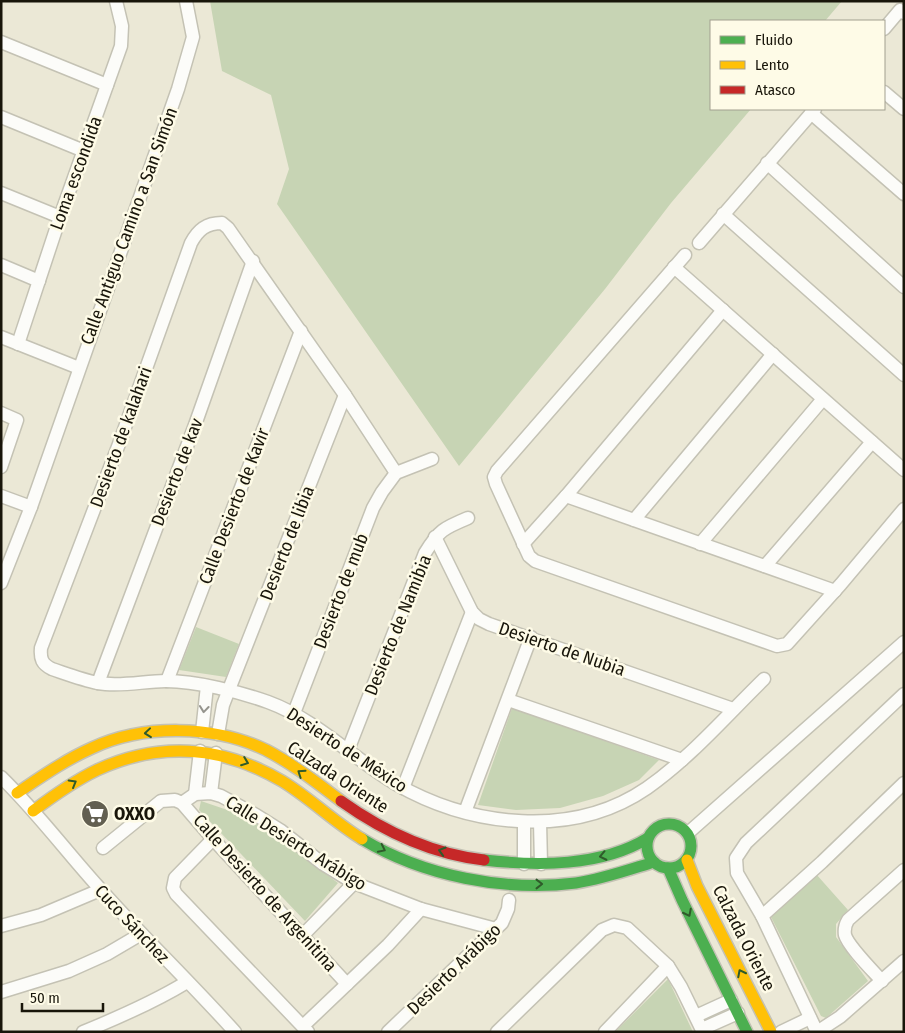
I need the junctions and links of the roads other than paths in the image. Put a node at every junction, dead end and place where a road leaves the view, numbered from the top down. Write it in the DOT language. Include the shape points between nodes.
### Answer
graph roads {
  1 [pos="116,1"];
  2 [pos="186,1"];
  3 [pos="898,8"];
  4 [pos="885,28"];
  5 [pos="1,42"];
  6 [pos="107,85"];
  7 [pos="885,93"];
  8 [pos="904,109"];
  9 [pos="813,111"];
  10 [pos="1,118"];
  11 [pos="84,151"];
  12 [pos="767,164"];
  13 [pos="1,193"];
  14 [pos="904,194"];
  15 [pos="723,214"];
  16 [pos="60,217"];
  17 [pos="699,243"];
  18 [pos="685,255"];
  19 [pos="253,261"];
  20 [pos="1,265"];
  21 [pos="674,267"];
  22 [pos="39,281"];
  23 [pos="904,287"];
  24 [pos="723,310"];
  25 [pos="301,331"];
  26 [pos="1,337"];
  27 [pos="18,344"];
  28 [pos="773,354"];
  29 [pos="79,368"];
  30 [pos="904,375"];
  31 [pos="345,395"];
  32 [pos="823,398"];
  33 [pos="1,413"];
  34 [pos="872,442"];
  35 [pos="432,459"];
  36 [pos="1,467"];
  37 [pos="904,470"];
  38 [pos="396,473"];
  39 [pos="1,496"];
  40 [pos="566,496"];
  41 [pos="32,507"];
  42 [pos="901,516"];
  43 [pos="468,518"];
  44 [pos="634,520"];
  45 [pos="435,537"];
  46 [pos="523,544"];
  47 [pos="700,544"];
  48 [pos="765,566"];
  49 [pos="1,583"];
  50 [pos="835,591"];
  51 [pos="472,612"];
  52 [pos="531,637"];
  53 [pos="904,642"];
  54 [pos="46,666"];
  55 [pos="764,679"];
  56 [pos="167,681"];
  57 [pos="98,683"];
  58 [pos="207,686"];
  59 [pos="228,692"];
  60 [pos="904,694"];
  61 [pos="508,700"];
  62 [pos="733,709"];
  63 [pos="294,713"];
  64 [pos="202,732"];
  65 [pos="218,734"];
  66 [pos="348,750"];
  67 [pos="200,751"];
  68 [pos="216,753"];
  69 [pos="682,760"];
  70 [pos="1,777"];
  71 [pos="904,783"];
  72 [pos="403,788"];
  73 [pos="17,793"];
  74 [pos="212,793"];
  75 [pos="195,794"];
  76 [pos="182,802"];
  77 [pos="34,811"];
  78 [pos="465,812"];
  79 [pos="524,822"];
  80 [pos="540,822"];
  81 [pos="688,833"];
  82 [pos="648,838"];
  83 [pos="213,839"];
  84 [pos="103,848"];
  85 [pos="687,860"];
  86 [pos="481,861"];
  87 [pos="654,862"];
  88 [pos="524,864"];
  89 [pos="541,864"];
  90 [pos="668,868"];
  91 [pos="904,870"];
  92 [pos="478,879"];
  93 [pos="354,883"];
  94 [pos="100,890"];
  95 [pos="509,900"];
  96 [pos="421,909"];
  97 [pos="762,916"];
  98 [pos="1,926"];
  99 [pos="496,930"];
  100 [pos="141,934"];
  101 [pos="303,935"];
  102 [pos="904,961"];
  103 [pos="668,966"];
  104 [pos="882,981"];
  105 [pos="187,982"];
  106 [pos="347,984"];
  107 [pos="750,991"];
  108 [pos="1,992"];
  109 [pos="731,1000"];
  110 [pos="757,1005"];
  111 [pos="738,1013"];
  112 [pos="696,1016"];
  113 [pos="810,1018"];
  114 [pos="306,1029"];
  115 [pos="230,1030"];
  116 [pos="702,1031"];
  117 [pos="84,1032"];
  118 [pos="388,1032"];
  119 [pos="497,1032"];
  120 [pos="605,1032"];
  121 [pos="747,1032"];
  122 [pos="771,1032"];
  123 [pos="781,1032"];
  124 [pos="817,1032"];
  1 -- 6 [label="street, Loma escondida" via="123,35"];
  2 -- 29 [label="street, Calle Antiguo Camino a San Simón" via="192,27 191,48"];
  3 -- 4 [label="street"];
  5 -- 6 [label="street"];
  6 -- 11 [label="street, Loma escondida"];
  7 -- 8 [label="street"];
  9 -- 12 [label="street"];
  9 -- 14 [label="street"];
  10 -- 11 [label="street"];
  11 -- 16 [label="street, Loma escondida"];
  12 -- 15 [label="street"];
  12 -- 23 [label="street"];
  13 -- 16 [label="street"];
  15 -- 17 [label="street"];
  15 -- 30 [label="street"];
  16 -- 22 [label="street, Loma escondida"];
  18 -- 21 [label="street"];
  19 -- 25 [label="street"];
  19 -- 54 [label="street, Desierto de kalahari" via="222,223 202,229 191,244 41,648 42,661"];
  19 -- 57 [label="street, Desierto de kav"];
  20 -- 22 [label="street"];
  21 -- 24 [label="street"];
  21 -- 46 [label="street" via="497,471 494,477 496,484"];
  22 -- 27 [label="street, Loma escondida"];
  24 -- 28 [label="street"];
  24 -- 40 [label="street"];
  25 -- 31 [label="street"];
  25 -- 56 [label="street, Calle Desierto de Kavir"];
  26 -- 27 [label="street"];
  27 -- 29 [label="street"];
  28 -- 32 [label="street"];
  28 -- 44 [label="street"];
  29 -- 41 [label="street, Calle Antiguo Camino a San Simón"];
  31 -- 38 [label="street"];
  31 -- 59 [label="street, Desierto de libia"];
  32 -- 34 [label="street"];
  32 -- 47 [label="street"];
  33 -- 36 [label="street" via="17,420"];
  34 -- 37 [label="street"];
  34 -- 48 [label="street"];
  35 -- 38 [label="street"];
  38 -- 63 [label="street, Desierto de mub" via="373,508"];
  39 -- 41 [label="street"];
  40 -- 44 [label="street"];
  40 -- 46 [label="street"];
  41 -- 49 [label="street, Calle Antiguo Camino a San Simón"];
  42 -- 50 [label="street"];
  43 -- 45 [label="street, Desierto de Namibia" via="443,529"];
  44 -- 47 [label="street"];
  45 -- 51 [label="street"];
  45 -- 66 [label="street, Desierto de Namibia" via="425,553"];
  46 -- 50 [label="street" via="535,561 778,646 787,644"];
  47 -- 48 [label="street"];
  48 -- 50 [label="street"];
  51 -- 52 [label="street, Desierto de Nubia" via="489,624"];
  51 -- 72 [label="street"];
  52 -- 61 [label="street"];
  52 -- 62 [label="street, Desierto de Nubia"];
  53 -- 81 [label="street"];
  54 -- 57 [label="street, Desierto de México"];
  55 -- 62 [label="street, Desierto de México"];
  56 -- 57 [label="street, Desierto de México"];
  56 -- 58 [label="street, Desierto de México"];
  58 -- 59 [label="street, Desierto de México"];
  58 -- 64 [label="street, one-way"];
  59 -- 63 [label="street, Desierto de México" via="269,702"];
  59 -- 65 [label="street, Desierto de libia"];
  60 -- 97 [label="street" via="740,850 736,858 737,873"];
  61 -- 69 [label="street"];
  61 -- 78 [label="street"];
  62 -- 69 [label="street, Desierto de México"];
  63 -- 66 [label="street, Desierto de México"];
  64 -- 65 [label="street, Calzada Oriente"];
  64 -- 67 [label="street"];
  64 -- 73 [label="street, Calzada Oriente, one-way" via="142,734 102,743"];
  65 -- 68 [label="street"];
  86 -- 65 [label="street, Calzada Oriente, one-way" via="409,841 351,809 291,765 264,750"];
  66 -- 72 [label="street, Desierto de México"];
  67 -- 68 [label="street, Calzada Oriente"];
  67 -- 75 [label="street"];
  77 -- 67 [label="street, Calzada Oriente, one-way" via="64,788 110,764 146,753"];
  68 -- 74 [label="street"];
  68 -- 92 [label="street, Calzada Oriente, one-way" via="256,766 283,781 341,825 385,851 449,874"];
  69 -- 80 [label="street, Desierto de México" via="623,801 580,816"];
  70 -- 73 [label="street, Cuco Sánchez"];
  71 -- 97 [label="street"];
  72 -- 78 [label="street, Desierto de México"];
  73 -- 77 [label="street, Cuco Sánchez"];
  74 -- 75 [label="street, Calle Desierto Arábigo"];
  74 -- 93 [label="street, Calle Desierto Arábigo" via="256,814"];
  75 -- 76 [label="street, Calle Desierto Arábigo"];
  76 -- 83 [label="street, Calle Desierto de Argenitina"];
  76 -- 84 [label="street" via="161,801"];
  77 -- 94 [label="street, Cuco Sánchez"];
  78 -- 79 [label="street, Desierto de México"];
  79 -- 80 [label="street, Desierto de México"];
  79 -- 88 [label="street"];
  80 -- 89 [label="street"];
  81 -- 82 [label="street" via="677,824 663,824 656,827"];
  81 -- 85 [label="street" via="692,847"];
  82 -- 87 [label="street" via="647,851"];
  82 -- 89 [label="street, Calzada Oriente, one-way" via="626,850 604,856"];
  83 -- 101 [label="street, Calle Desierto de Argenitina"];
  83 -- 114 [label="street" via="178,873 173,883 176,894"];
  85 -- 90 [label="street" via="682,865"];
  107 -- 85 [label="street, Calzada Oriente, one-way"];
  86 -- 88 [label="street, Calzada Oriente"];
  86 -- 92 [label="street"];
  87 -- 90 [label="street"];
  92 -- 87 [label="street, Calzada Oriente, one-way" via="512,884 568,883 604,878"];
  88 -- 89 [label="street, Calzada Oriente"];
  90 -- 109 [label="street, one-way"];
  91 -- 104 [label="street" via="845,925 849,943"];
  93 -- 96 [label="street, Calle Desierto Arábigo"];
  93 -- 101 [label="street"];
  94 -- 98 [label="street" via="41,915"];
  94 -- 100 [label="street, Cuco Sánchez"];
  95 -- 99 [label="street, Desierto Arábigo" via="506,917"];
  96 -- 99 [label="street, Calle Desierto Arábigo"];
  96 -- 106 [label="street"];
  97 -- 113 [label="street"];
  99 -- 118 [label="street, Desierto Arábigo"];
  100 -- 105 [label="street, Cuco Sánchez"];
  100 -- 108 [label="street" via="69,971"];
  101 -- 106 [label="street, Calle Desierto de Argenitina"];
  102 -- 104 [label="street"];
  103 -- 112 [label="street"];
  103 -- 119 [label="street" via="627,928 608,926"];
  103 -- 120 [label="street"];
  104 -- 124 [label="street"];
  105 -- 115 [label="street, Cuco Sánchez"];
  105 -- 117 [label="street" via="158,1000"];
  106 -- 114 [label="street"];
  107 -- 109 [label="street"];
  107 -- 110 [label="street, Calzada Oriente"];
  109 -- 111 [label="street"];
  109 -- 112 [label="street"];
  110 -- 111 [label="street"];
  110 -- 122 [label="street, Calzada Oriente"];
  111 -- 116 [label="street"];
  111 -- 121 [label="street"];
  112 -- 116 [label="street"];
  113 -- 123 [label="street"];
  113 -- 124 [label="street"];
}
